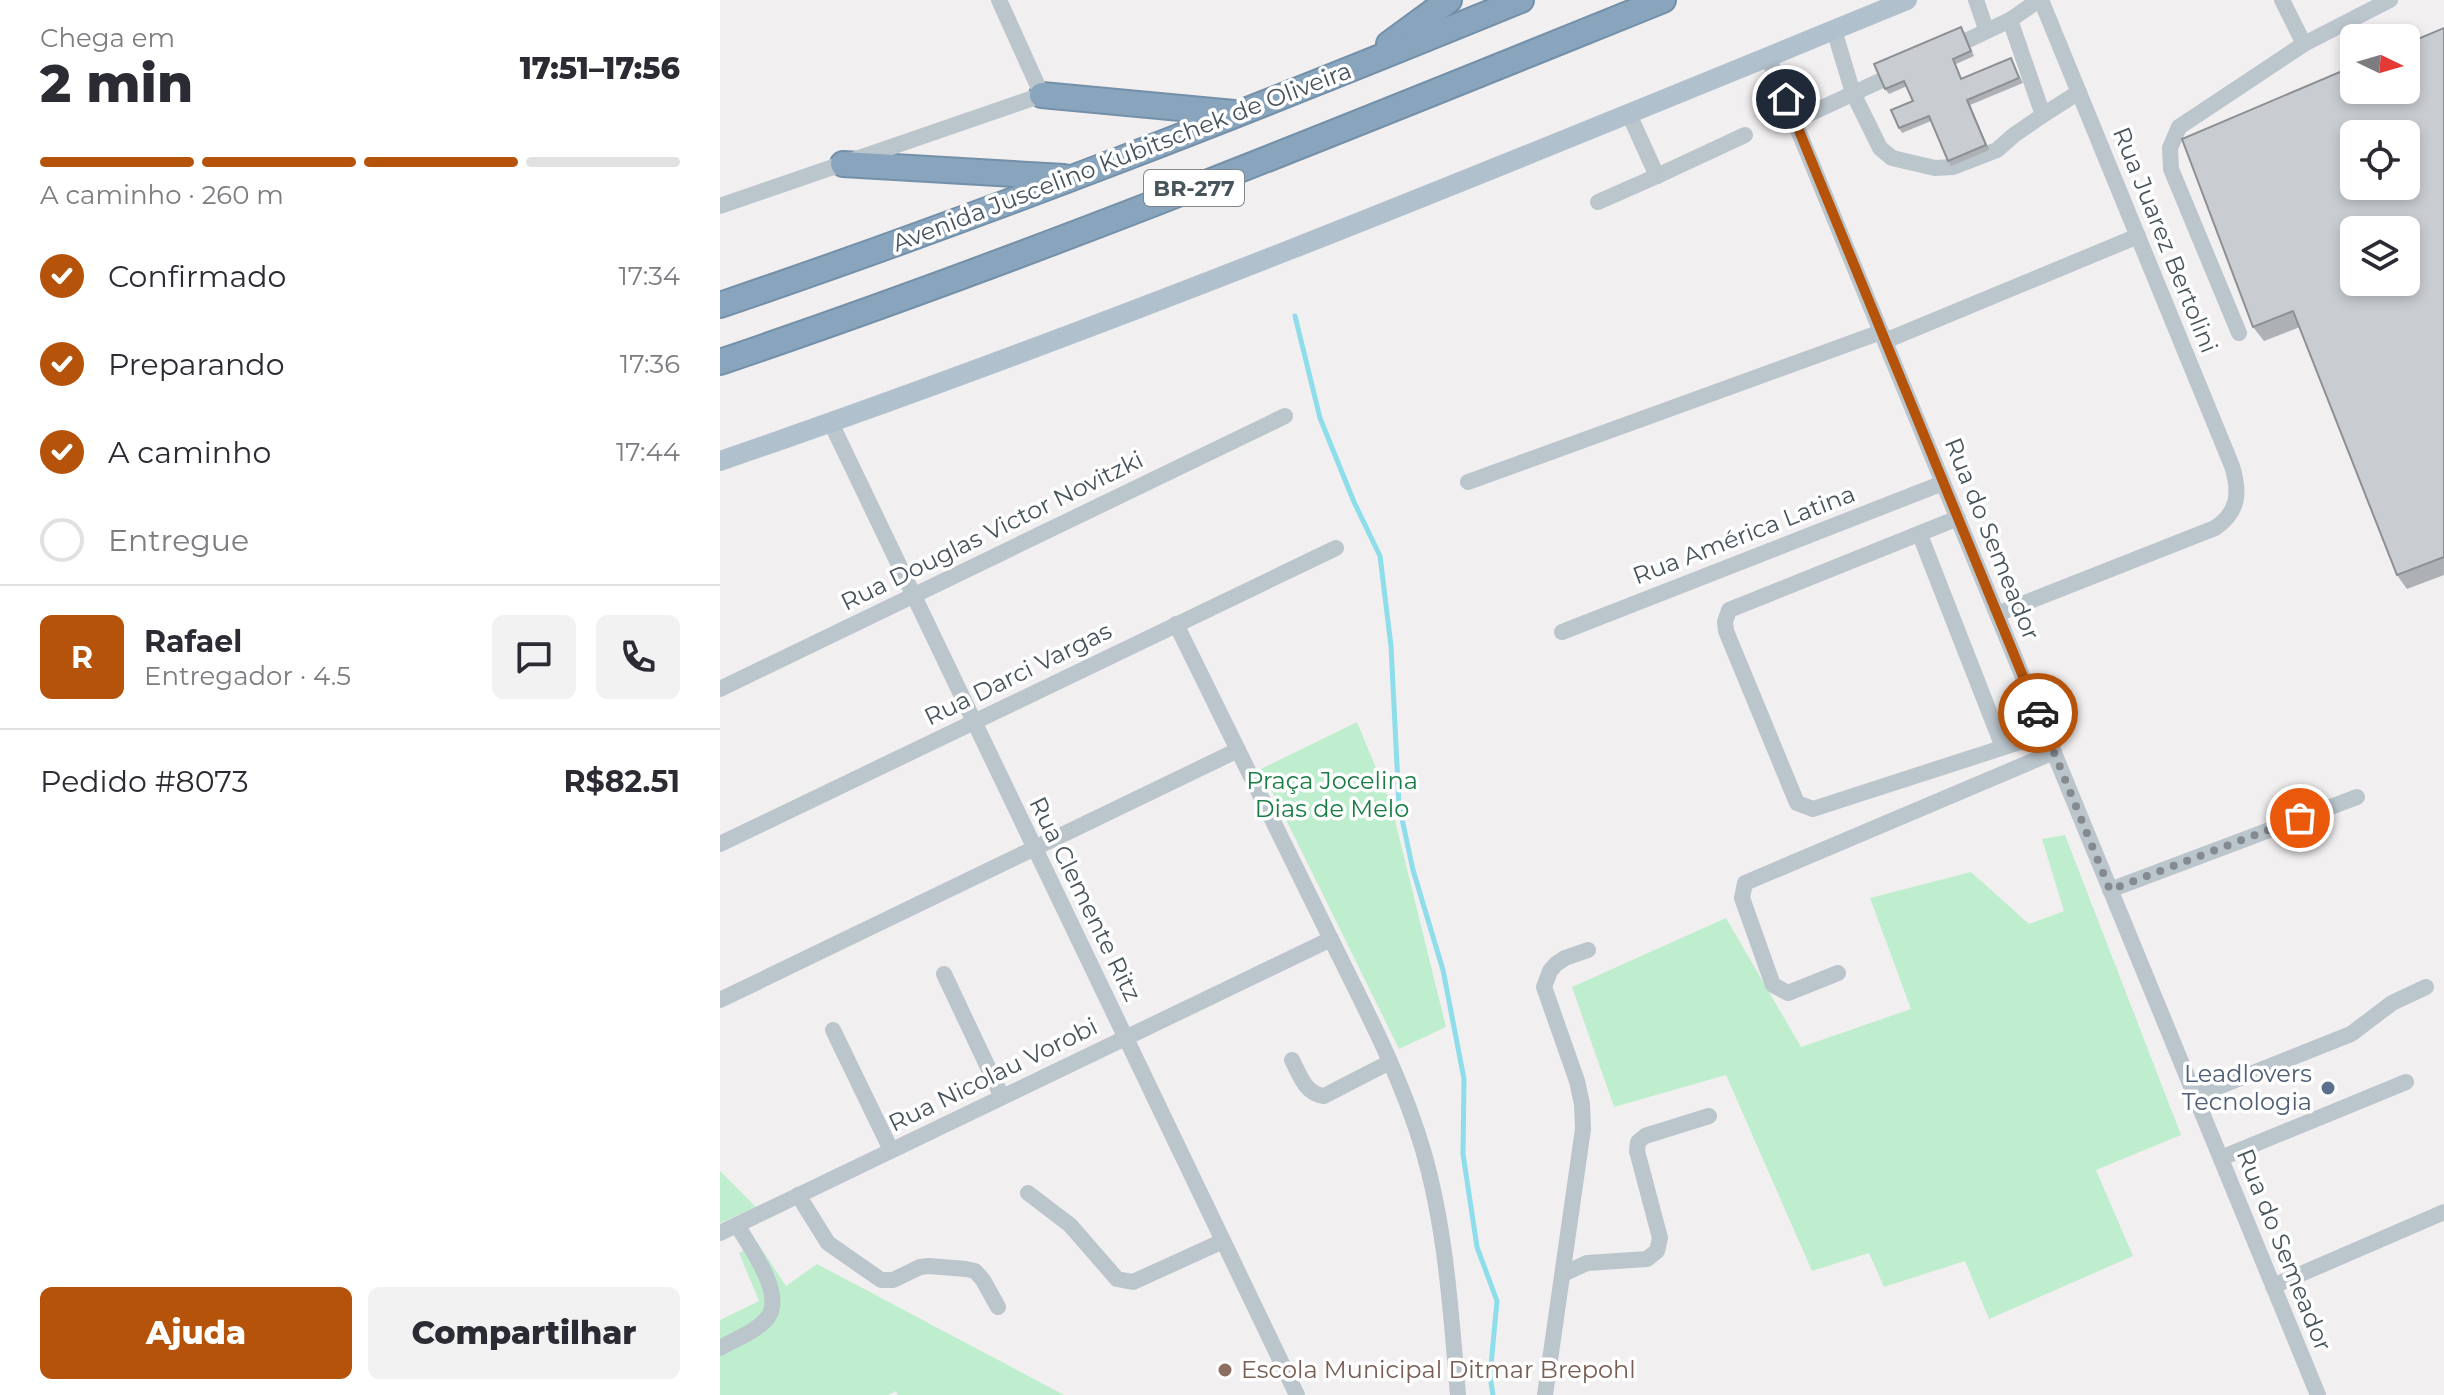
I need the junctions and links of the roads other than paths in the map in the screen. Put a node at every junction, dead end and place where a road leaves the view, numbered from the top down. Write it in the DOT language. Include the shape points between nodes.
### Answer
graph roads {
  1 [pos="999,0"];
  2 [pos="1449,0"];
  3 [pos="1521,0"];
  4 [pos="1663,0"];
  5 [pos="1907,0"];
  6 [pos="1976,0"];
  7 [pos="2040,0"];
  8 [pos="2282,0"];
  9 [pos="2390,0"];
  10 [pos="2010,20"];
  11 [pos="1986,29"];
  12 [pos="1834,30"];
  13 [pos="1968,40"];
  14 [pos="2304,44"];
  15 [pos="1768,57"];
  16 [pos="1359,66"];
  17 [pos="1882,80"];
  18 [pos="2079,92"];
  19 [pos="1853,93"];
  20 [pos="1042,95"];
  21 [pos="1240,114"];
  22 [pos="1629,114"];
  23 [pos="2043,115"];
  24 [pos="1794,121"];
  25 [pos="1745,135"];
  26 [pos="843,164"];
  27 [pos="1657,176"];
  28 [pos="1074,178"];
  29 [pos="1598,202"];
  30 [pos="720,206"];
  31 [pos="2138,236"];
  32 [pos="720,305"];
  33 [pos="2239,333"];
  34 [pos="1883,336"];
  35 [pos="720,362"];
  36 [pos="1285,416"];
  37 [pos="831,423"];
  38 [pos="720,461"];
  39 [pos="1468,482"];
  40 [pos="1943,483"];
  41 [pos="1958,518"];
  42 [pos="1920,535"];
  43 [pos="1336,548"];
  44 [pos="914,595"];
  45 [pos="1997,614"];
  46 [pos="1176,624"];
  47 [pos="1562,632"];
  48 [pos="720,689"];
  49 [pos="974,722"];
  50 [pos="2045,731"];
  51 [pos="2003,747"];
  52 [pos="1238,750"];
  53 [pos="2054,752"];
  54 [pos="2357,797"];
  55 [pos="720,844"];
  56 [pos="1035,848"];
  57 [pos="2110,890"];
  58 [pos="1331,939"];
  59 [pos="1588,950"];
  60 [pos="1838,973"];
  61 [pos="944,974"];
  62 [pos="2426,987"];
  63 [pos="720,1000"];
  64 [pos="833,1030"];
  65 [pos="1125,1038"];
  66 [pos="1292,1060"];
  67 [pos="1390,1062"];
  68 [pos="2406,1082"];
  69 [pos="2195,1096"];
  70 [pos="1002,1097"];
  71 [pos="1709,1116"];
  72 [pos="891,1150"];
  73 [pos="2221,1158"];
  74 [pos="1028,1193"];
  75 [pos="798,1195"];
  76 [pos="2444,1212"];
  77 [pos="737,1225"];
  78 [pos="720,1233"];
  79 [pos="1223,1241"];
  80 [pos="1563,1274"];
  81 [pos="2273,1286"];
  82 [pos="998,1307"];
  83 [pos="720,1348"];
  84 [pos="1297,1395"];
  85 [pos="1458,1395"];
  86 [pos="1545,1395"];
  87 [pos="2318,1395"];
  1 -- 20 [label="street"];
  2 -- 16 [label="highway"];
  3 -- 16 [label="highway, Avenida Juscelino Kubitschek de Oliveira / BR-277"];
  4 -- 35 [label="highway, BR-277" via="1130,212"];
  5 -- 12 [label="main road"];
  6 -- 11 [label="street"];
  7 -- 10 [label="street"];
  7 -- 18 [label="street, Rua Juarez Bertolini"];
  8 -- 14 [label="street"];
  9 -- 14 [label="street"];
  10 -- 11 [label="street"];
  10 -- 23 [label="street"];
  11 -- 13 [label="street"];
  12 -- 15 [label="main road"];
  12 -- 19 [label="street"];
  14 -- 33 [label="street" via="2179,127 2170,148 2171,169"];
  15 -- 22 [label="main road"];
  15 -- 24 [label="street, Rua do Semeador"];
  16 -- 21 [label="highway, Avenida Juscelino Kubitschek de Oliveira / BR-277"];
  17 -- 19 [label="street"];
  18 -- 23 [label="street"];
  18 -- 31 [label="street, Rua Juarez Bertolini"];
  19 -- 23 [label="street" via="1880,148 1892,158 1935,168 1953,167 1997,150"];
  19 -- 24 [label="street"];
  20 -- 21 [label="highway"];
  20 -- 26 [label="street"];
  21 -- 28 [label="highway, Avenida Juscelino Kubitschek de Oliveira / BR-277"];
  22 -- 27 [label="street"];
  22 -- 37 [label="main road" via="1118,317"];
  24 -- 34 [label="street, Rua do Semeador"];
  25 -- 27 [label="street"];
  26 -- 28 [label="highway"];
  26 -- 30 [label="street"];
  27 -- 29 [label="street"];
  28 -- 32 [label="highway, Avenida Juscelino Kubitschek de Oliveira / BR-277"];
  31 -- 34 [label="street"];
  31 -- 45 [label="street, Rua Juarez Bertolini" via="2232,466 2237,501 2215,528"];
  34 -- 39 [label="street"];
  34 -- 40 [label="street, Rua do Semeador"];
  36 -- 44 [label="street, Rua Douglas Victor Novitzki"];
  37 -- 38 [label="main road"];
  37 -- 44 [label="street, Rua Clemente Ritz"];
  40 -- 41 [label="street, Rua do Semeador"];
  40 -- 47 [label="street, Rua América Latina"];
  41 -- 42 [label="street"];
  41 -- 45 [label="street, Rua do Semeador"];
  42 -- 51 [label="street"];
  42 -- 51 [label="street" via="1729,610 1726,631 1797,803 1804,807 1813,809"];
  43 -- 46 [label="street, Rua Darci Vargas"];
  44 -- 48 [label="street, Rua Douglas Victor Novitzki"];
  44 -- 49 [label="street, Rua Clemente Ritz"];
  45 -- 50 [label="street, Rua do Semeador"];
  46 -- 49 [label="street, Rua Darci Vargas"];
  46 -- 52 [label="street"];
  49 -- 55 [label="street, Rua Darci Vargas"];
  49 -- 56 [label="street, Rua Clemente Ritz"];
  50 -- 51 [label="street"];
  50 -- 53 [label="street, Rua do Semeador"];
  52 -- 56 [label="street"];
  52 -- 58 [label="street"];
  53 -- 57 [label="street, Rua do Semeador"];
  53 -- 60 [label="street" via="1745,883 1742,898 1773,985 1788,993"];
  54 -- 57 [label="street"];
  56 -- 63 [label="street"];
  56 -- 65 [label="street, Rua Clemente Ritz"];
  57 -- 69 [label="street, Rua do Semeador"];
  58 -- 65 [label="street, Rua Nicolau Vorobi"];
  58 -- 67 [label="street"];
  59 -- 80 [label="street" via="1556,964 1544,987 1582,1104 1581,1158"];
  61 -- 70 [label="street"];
  62 -- 69 [label="street" via="2392,1003 2351,1034"];
  64 -- 72 [label="street"];
  65 -- 70 [label="street, Rua Nicolau Vorobi"];
  65 -- 79 [label="street, Rua Clemente Ritz"];
  66 -- 67 [label="street" via="1309,1091 1324,1096"];
  67 -- 85 [label="street" via="1433,1192"];
  68 -- 73 [label="street"];
  69 -- 73 [label="street, Rua do Semeador"];
  70 -- 72 [label="street, Rua Nicolau Vorobi"];
  71 -- 80 [label="street" via="1638,1142 1660,1238 1657,1251 1647,1259 1587,1263"];
  72 -- 75 [label="street, Rua Nicolau Vorobi"];
  73 -- 81 [label="street, Rua do Semeador"];
  74 -- 79 [label="street" via="1070,1225 1125,1282"];
  75 -- 77 [label="street, Rua Nicolau Vorobi"];
  75 -- 82 [label="street" via="828,1243 881,1280 929,1266 975,1271"];
  76 -- 81 [label="street"];
  77 -- 78 [label="street, Rua Nicolau Vorobi"];
  77 -- 83 [label="street" via="774,1297 769,1316"];
  79 -- 84 [label="street, Rua Clemente Ritz"];
  80 -- 86 [label="street"];
  81 -- 87 [label="street, Rua do Semeador"];
}
